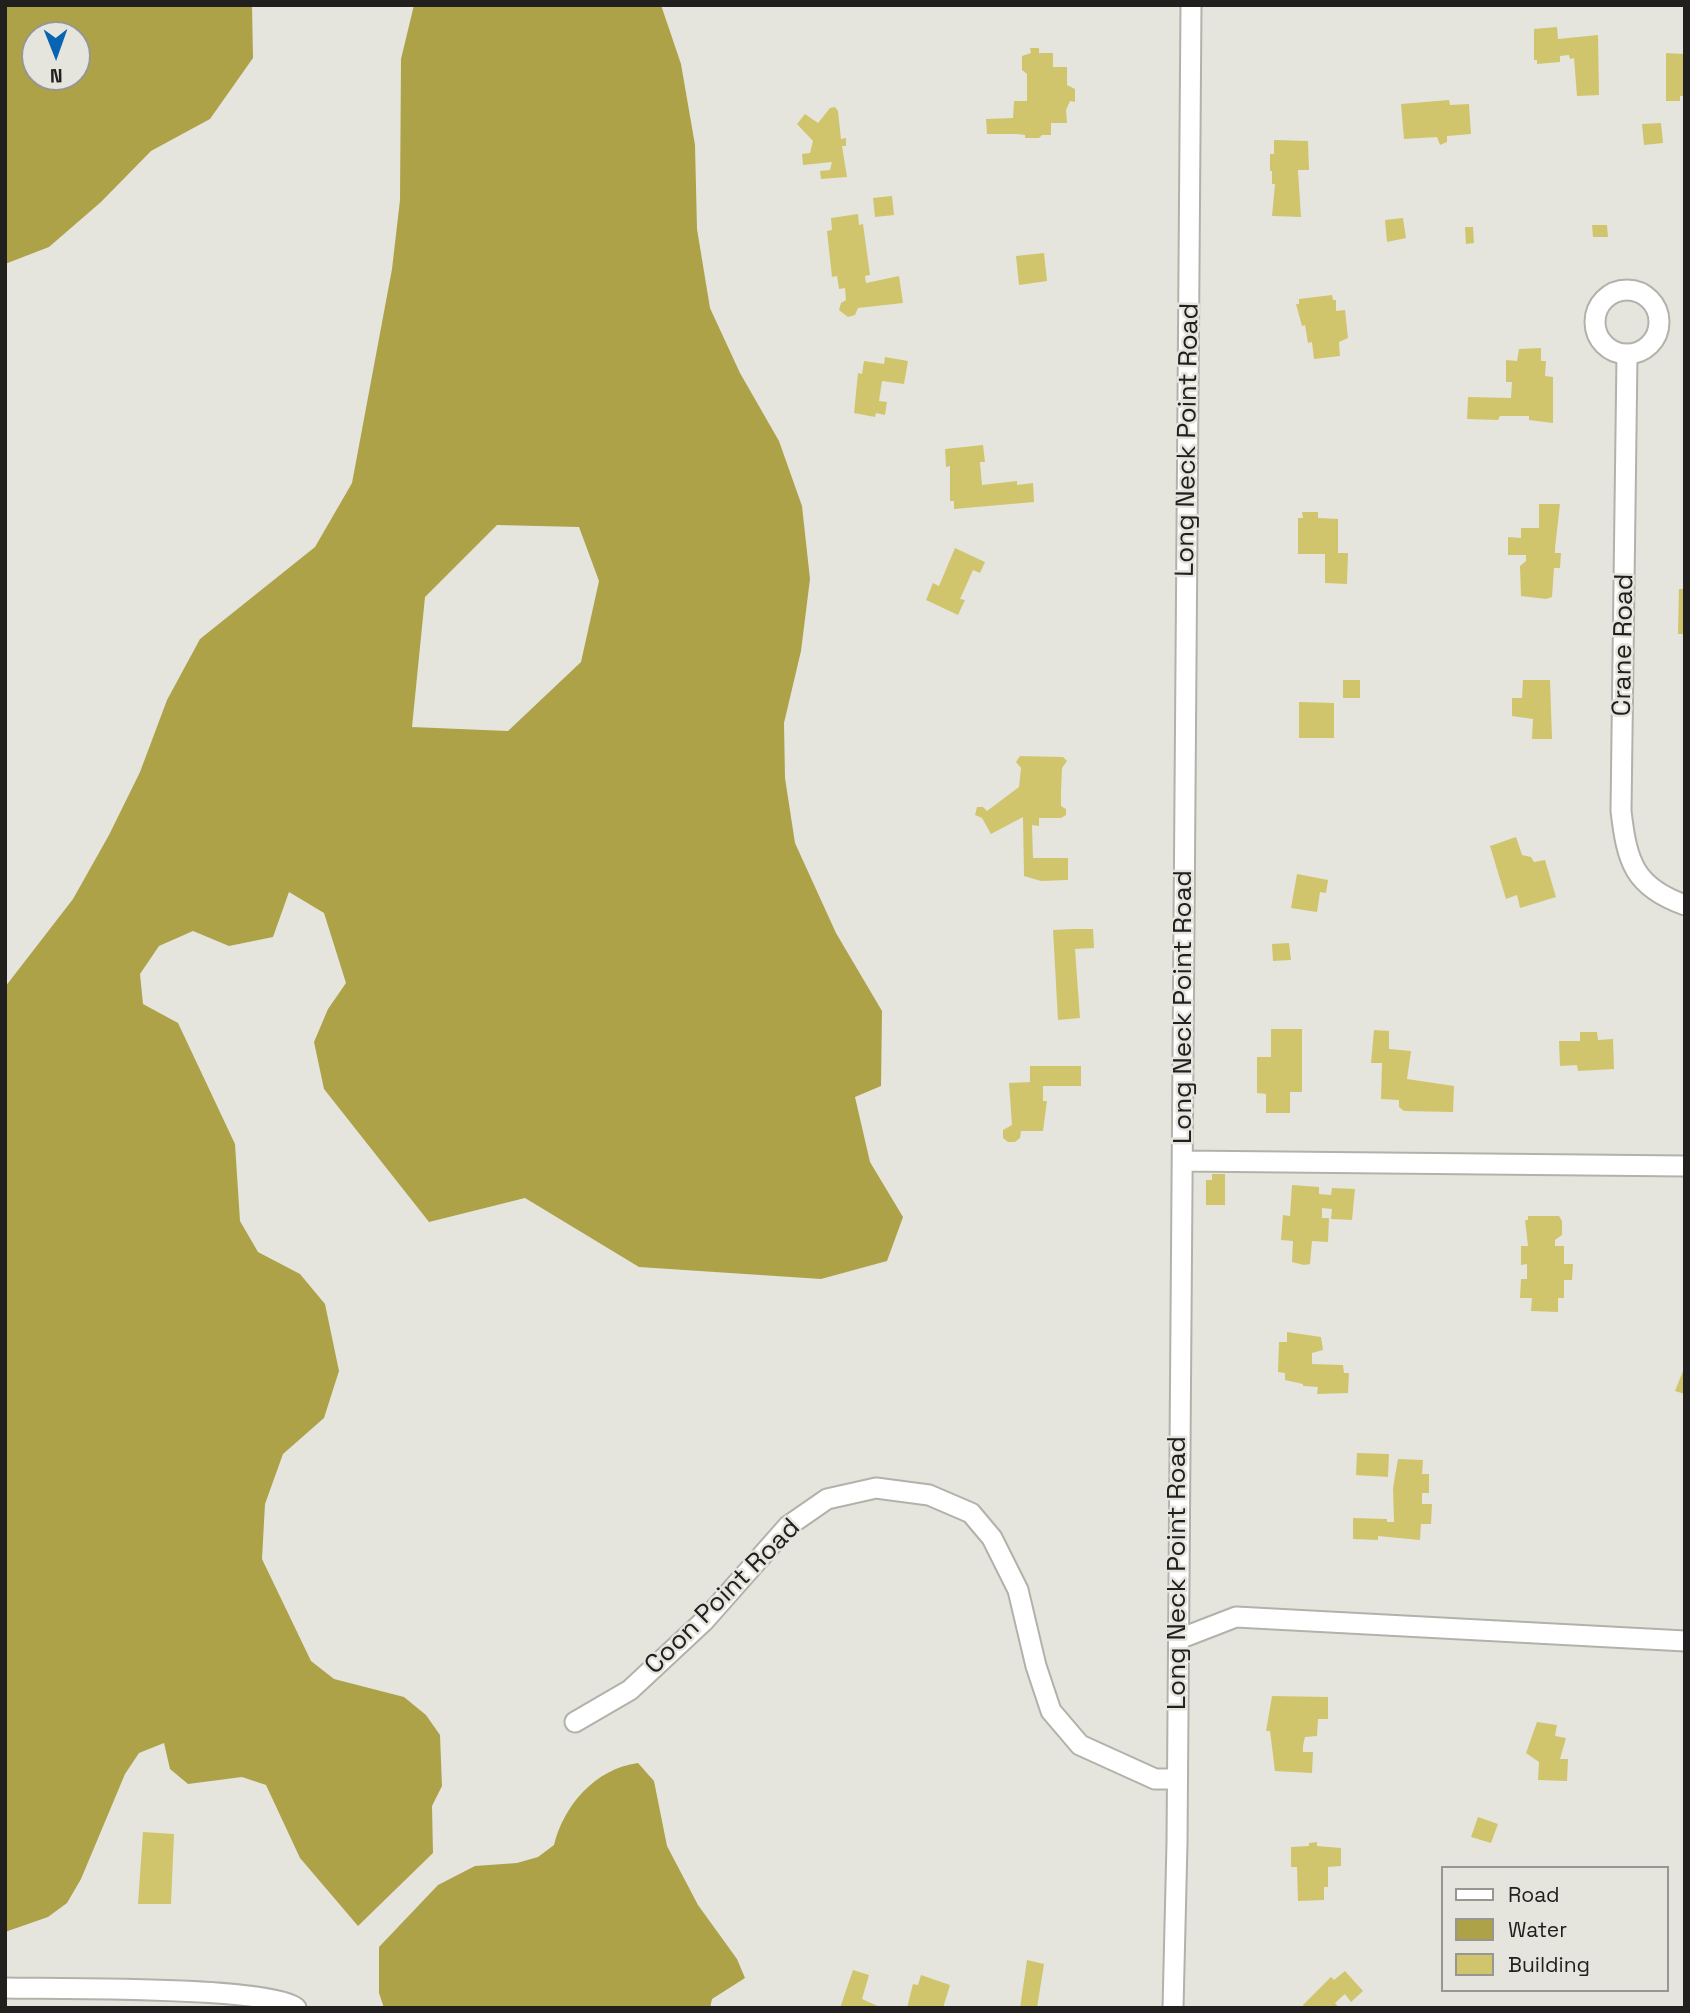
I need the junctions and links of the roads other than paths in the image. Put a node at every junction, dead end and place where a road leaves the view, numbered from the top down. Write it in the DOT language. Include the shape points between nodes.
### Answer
graph roads {
  1 [pos="1191,5"];
  2 [pos="1627,355"];
  3 [pos="1685,905"];
  4 [pos="1183,1161"];
  5 [pos="1685,1166"];
  6 [pos="1179,1639"];
  7 [pos="1685,1641"];
  8 [pos="575,1722"];
  9 [pos="1177,1779"];
  10 [pos="5,1988"];
  11 [pos="296,2008"];
  12 [pos="1173,2008"];
  1 -- 4 [label="street, Long Neck Point Road"];
  2 -- 3 [label="street, Crane Road" via="1622,822 1632,865 1646,885"];
  4 -- 5 [label="street"];
  4 -- 6 [label="street, Long Neck Point Road"];
  6 -- 7 [label="street" via="1236,1617"];
  6 -- 9 [label="street, Long Neck Point Road"];
  8 -- 9 [label="street, Coon Point Road" via="630,1690 705,1620 788,1526 827,1500 876,1488 929,1495 971,1513 992,1538 1018,1590 1051,1711 1080,1745 1155,1779"];
  9 -- 12 [label="street, Long Neck Point Road"];
  10 -- 11 [label="street" via="229,1993 288,2001"];
}
